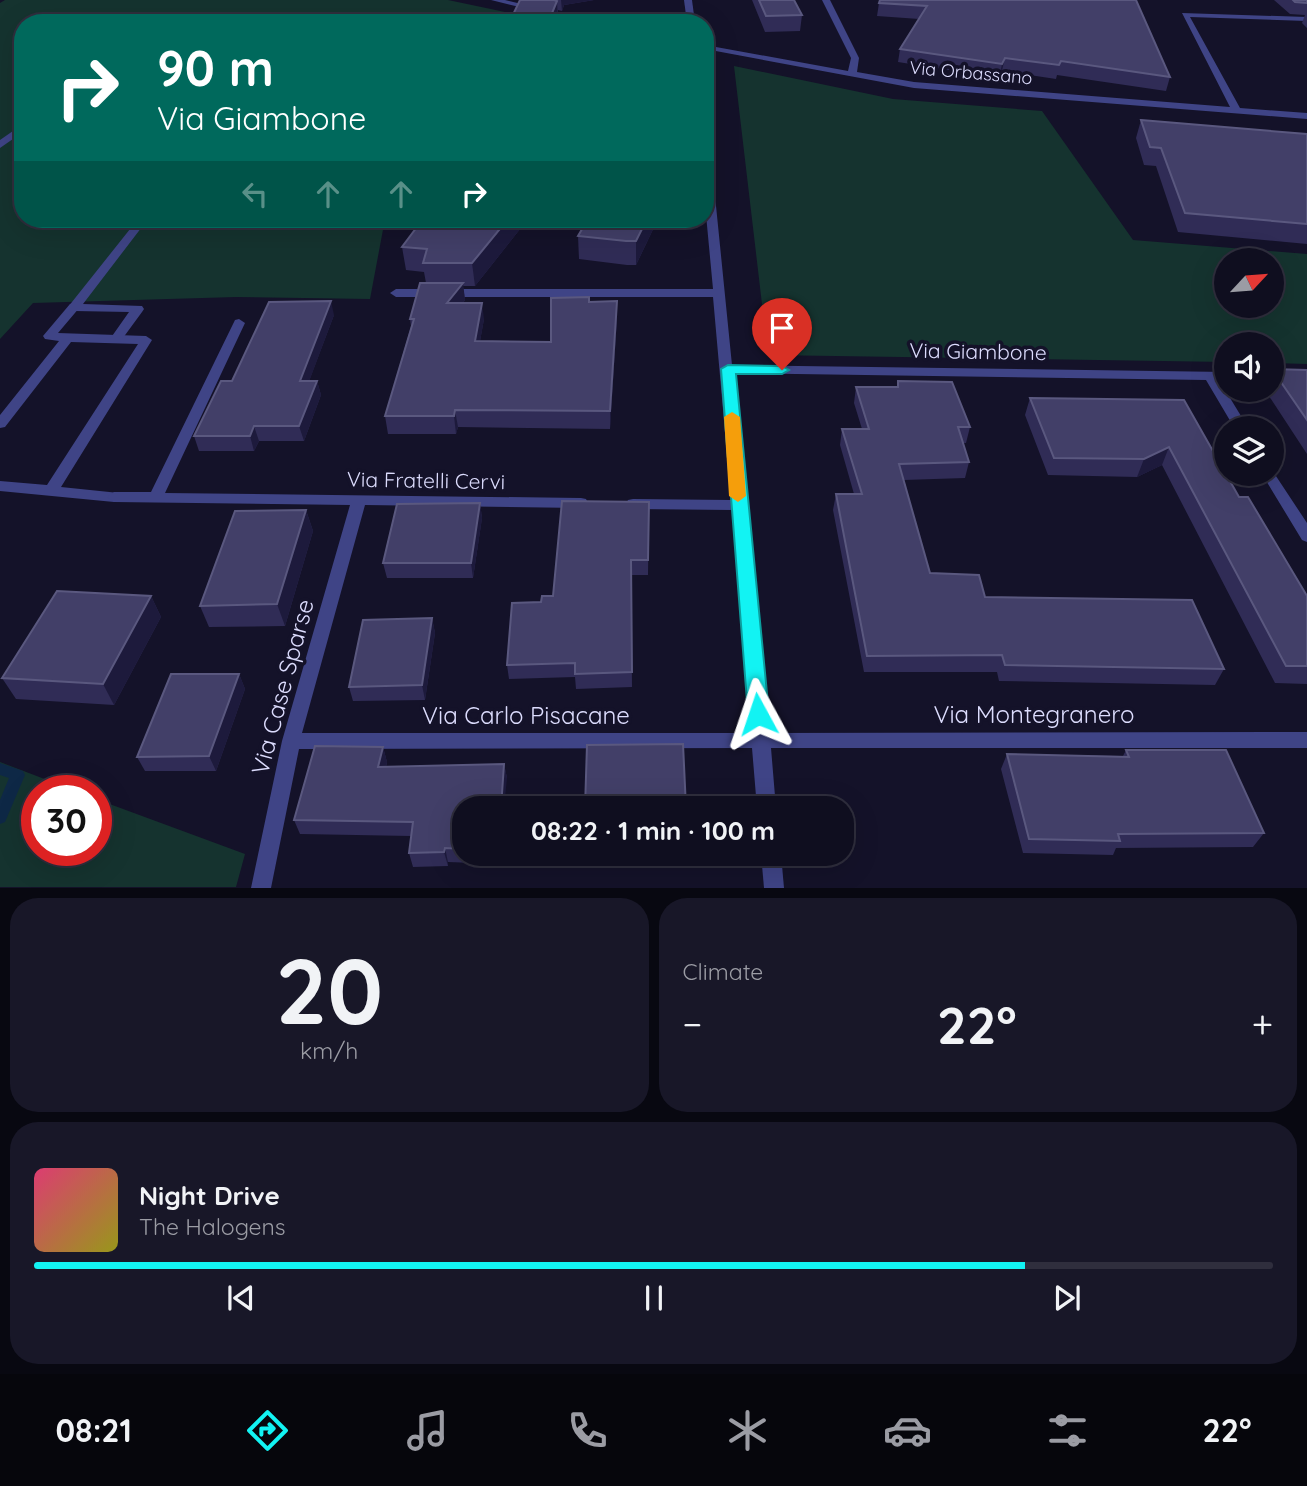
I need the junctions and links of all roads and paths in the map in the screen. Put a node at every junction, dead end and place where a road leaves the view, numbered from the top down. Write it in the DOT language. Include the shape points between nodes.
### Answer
graph roads {
  1 [pos="495,0"];
  2 [pos="826,0"];
  3 [pos="548,14"];
  4 [pos="1307,19"];
  5 [pos="714,49"];
  6 [pos="852,74"];
  7 [pos="1237,111"];
  8 [pos="1307,116"];
  9 [pos="14,134"];
  10 [pos="0,145"];
  11 [pos="136,228"];
  12 [pos="713,228"];
  13 [pos="396,293"];
  14 [pos="720,293"];
  15 [pos="75,307"];
  16 [pos="239,323"];
  17 [pos="68,338"];
  18 [pos="116,339"];
  19 [pos="728,369"];
  20 [pos="1210,376"];
  21 [pos="1214,376"];
  22 [pos="1234,416"];
  23 [pos="0,424"];
  24 [pos="0,486"];
  25 [pos="1276,486"];
  26 [pos="51,491"];
  27 [pos="156,497"];
  28 [pos="359,501"];
  29 [pos="738,505"];
  30 [pos="1307,536"];
  31 [pos="761,740"];
  32 [pos="1307,740"];
  33 [pos="291,741"];
  34 [pos="766,796"];
  35 [pos="772,866"];
  36 [pos="261,887"];
  37 [pos="774,887"];
  1 -- 3 [label="street"];
  2 -- 6 [label="street" via="855,58"];
  4 -- 7 [label="street" via="1185,15"];
  5 -- 6 [label="street, Via Orbassano"];
  6 -- 7 [label="street, Via Orbassano" via="914,85"];
  7 -- 8 [label="street, Via Orbassano"];
  9 -- 10 [label="street"];
  11 -- 15 [label="street"];
  12 -- 14 [label="street"];
  13 -- 14 [label="street"];
  14 -- 19 [label="street"];
  15 -- 17 [label="street" via="49,336"];
  15 -- 18 [label="street" via="138,309"];
  16 -- 27 [label="street"];
  17 -- 18 [label="street"];
  17 -- 23 [label="street"];
  18 -- 26 [label="street" via="146,340"];
  19 -- 20 [label="street, Via Giambone"];
  19 -- 29 [label="street"];
  20 -- 21 [label="street, Via Giambone"];
  20 -- 22 [label="street"];
  24 -- 26 [label="street, Via Fratelli Cervi"];
  25 -- 30 [label="street"];
  26 -- 27 [label="street, Via Fratelli Cervi"];
  27 -- 28 [label="street, Via Fratelli Cervi"];
  28 -- 29 [label="street, Via Fratelli Cervi"];
  28 -- 33 [label="street, Via Case Sparse"];
  29 -- 31 [label="street"];
  31 -- 32 [label="street, Via Montegranero"];
  31 -- 33 [label="street, Via Carlo Pisacane"];
  31 -- 34 [label="street"];
  33 -- 36 [label="street, Via Case Sparse"];
  35 -- 37 [label="street"];
}
